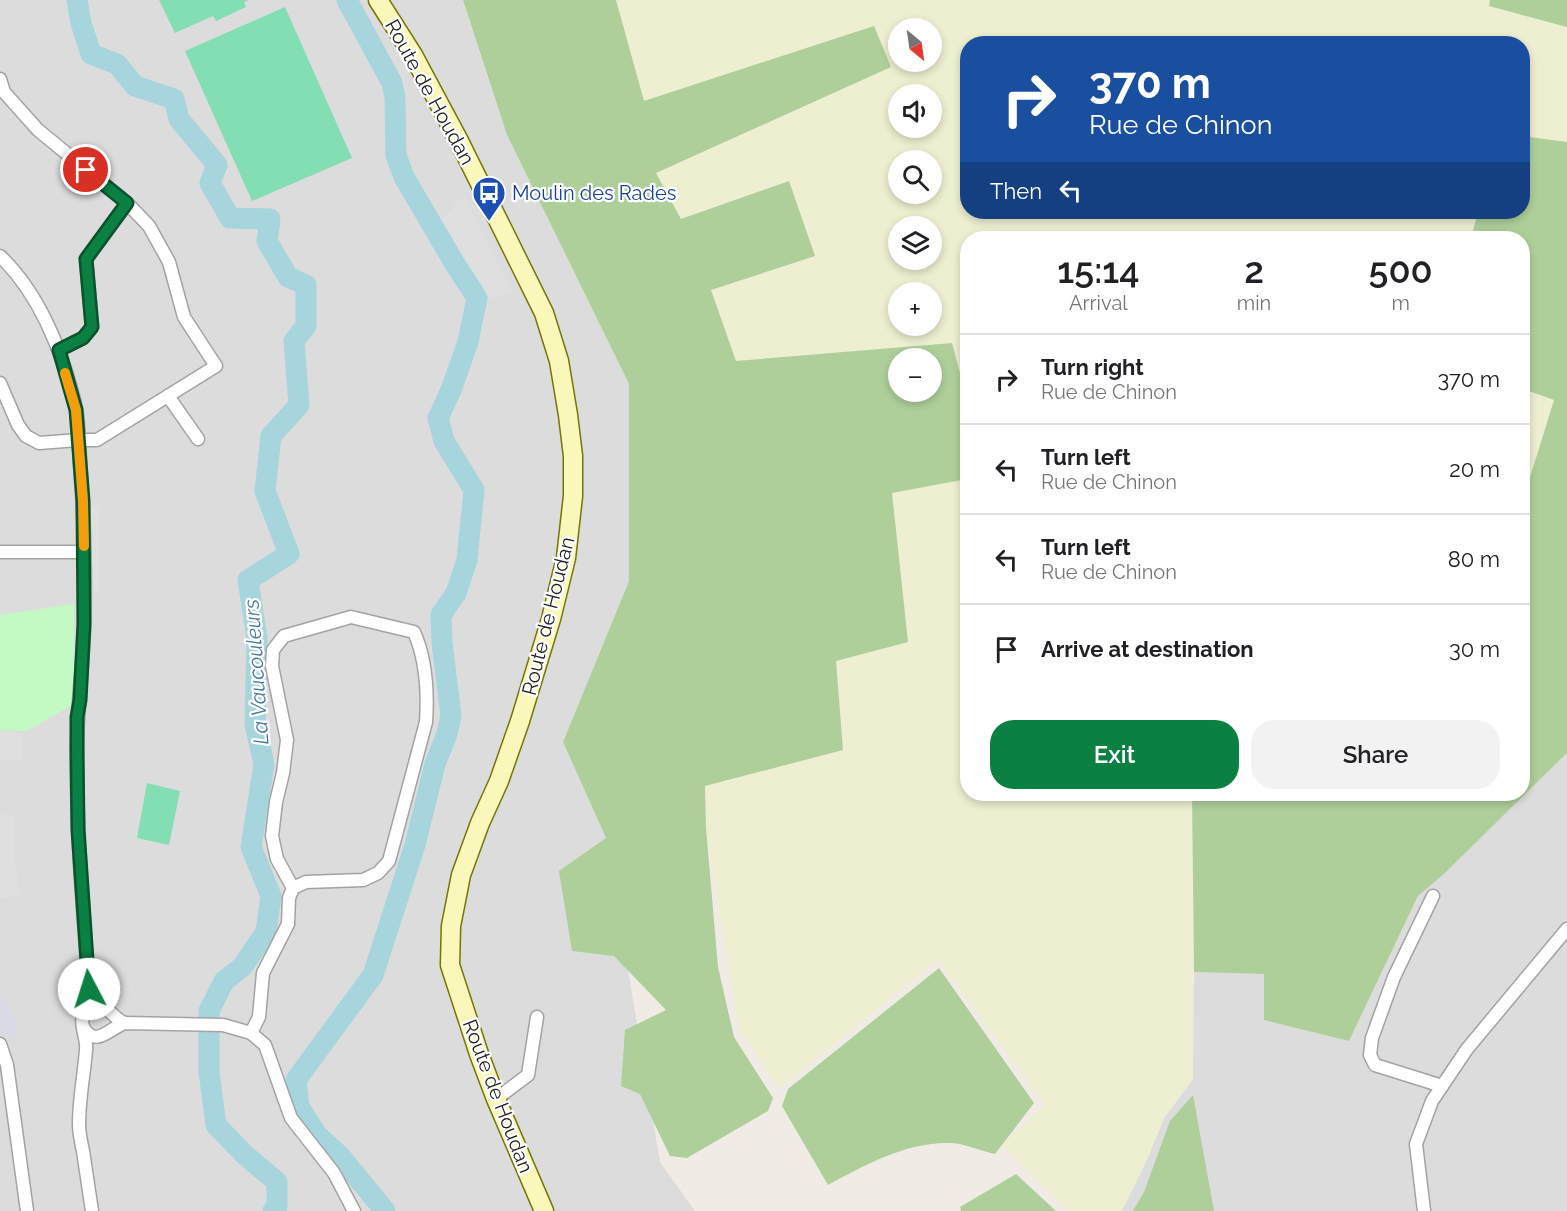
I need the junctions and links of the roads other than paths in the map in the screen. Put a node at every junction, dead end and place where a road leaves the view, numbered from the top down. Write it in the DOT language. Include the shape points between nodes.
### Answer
graph roads {
  1 [pos="378,0"];
  2 [pos="0,79"];
  3 [pos="127,203"];
  4 [pos="0,256"];
  5 [pos="59,350"];
  6 [pos="0,383"];
  7 [pos="168,396"];
  8 [pos="198,439"];
  9 [pos="78,440"];
  10 [pos="0,552"];
  11 [pos="84,552"];
  12 [pos="293,888"];
  13 [pos="1432,896"];
  14 [pos="1567,929"];
  15 [pos="89,989"];
  16 [pos="106,1010"];
  17 [pos="86,1011"];
  18 [pos="537,1017"];
  19 [pos="125,1023"];
  20 [pos="83,1027"];
  21 [pos="111,1030"];
  22 [pos="251,1033"];
  23 [pos="98,1037"];
  24 [pos="0,1044"];
  25 [pos="87,1048"];
  26 [pos="1442,1086"];
  27 [pos="496,1099"];
  28 [pos="27,1211"];
  29 [pos="92,1211"];
  30 [pos="354,1211"];
  31 [pos="544,1211"];
  32 [pos="1424,1211"];
  1 -- 27 [label="street, Route de Houdan" via="454,132 544,313 559,361 573,456 566,558 551,620 500,781 461,875 451,926 450,965"];
  2 -- 3 [label="street" via="4,92 38,130"];
  3 -- 5 [label="street" via="86,259 92,327 83,338"];
  3 -- 7 [label="street" via="148,226 169,262 184,317 216,366"];
  4 -- 5 [label="street" via="37,304"];
  5 -- 9 [label="street" via="76,410"];
  6 -- 9 [label="street" via="26,436 39,443"];
  7 -- 8 [label="street"];
  7 -- 9 [label="street" via="97,440"];
  9 -- 11 [label="street"];
  10 -- 11 [label="street"];
  11 -- 15 [label="street" via="77,751"];
  12 -- 12 [label="street" via="278,859 272,836 287,740 272,666 273,650 284,636 351,617 414,632 421,648 426,722 389,861 378,873 363,880 306,882"];
  12 -- 22 [label="street" via="288,924 263,973 260,1017"];
  13 -- 26 [label="street" via="1394,977 1372,1038 1371,1055 1375,1065"];
  14 -- 26 [label="street" via="1467,1049"];
  15 -- 16 [label="street"];
  15 -- 17 [label="street"];
  16 -- 17 [label="street" via="93,1006"];
  16 -- 19 [label="street"];
  16 -- 21 [label="street" via="113,1022"];
  17 -- 20 [label="street"];
  18 -- 27 [label="street" via="528,1075"];
  19 -- 21 [label="street"];
  19 -- 22 [label="street" via="223,1025"];
  20 -- 23 [label="street" via="88,1034"];
  20 -- 25 [label="street"];
  21 -- 23 [label="street"];
  22 -- 30 [label="street" via="265,1045 291,1118 334,1173"];
  23 -- 25 [label="street"];
  24 -- 28 [label="street" via="7,1065"];
  25 -- 29 [label="street" via="79,1125"];
  26 -- 32 [label="street" via="1416,1144"];
  27 -- 31 [label="street, Route de Houdan"];
}
